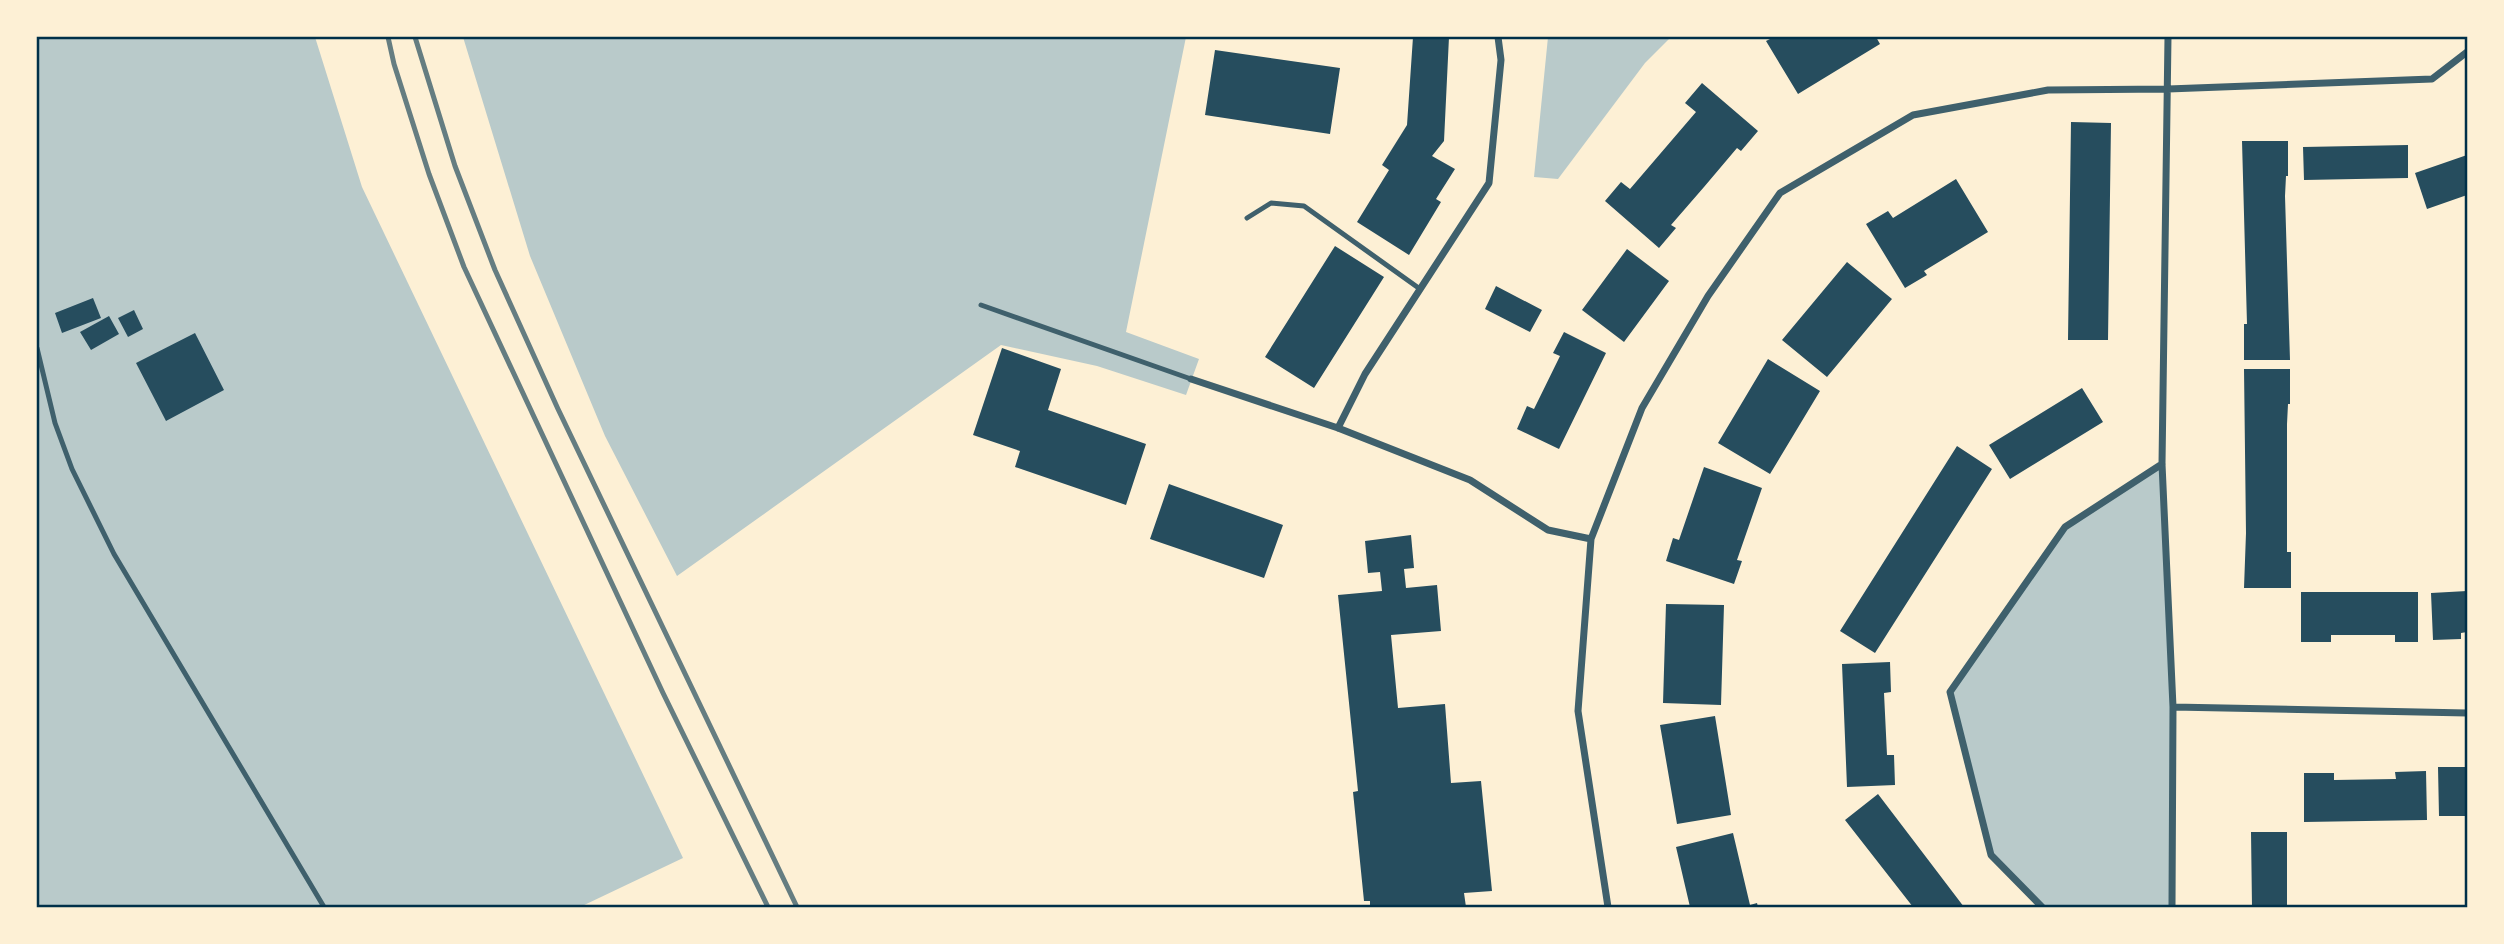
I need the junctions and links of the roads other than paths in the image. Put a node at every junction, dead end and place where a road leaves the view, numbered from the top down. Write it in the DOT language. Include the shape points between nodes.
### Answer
graph roads {
  1 [pos="1498,37"];
  2 [pos="2168,37"];
  3 [pos="2467,52"];
  4 [pos="2168,89"];
  5 [pos="1247,218"];
  6 [pos="1420,289"];
  7 [pos="981,305"];
  8 [pos="37,348"];
  9 [pos="1191,379"];
  10 [pos="1338,428"];
  11 [pos="2162,464"];
  12 [pos="1591,539"];
  13 [pos="2172,707"];
  14 [pos="2467,713"];
  15 [pos="324,907"];
  16 [pos="1608,907"];
  17 [pos="2042,907"];
  18 [pos="2172,907"];
  1 -- 6 [label="street" via="1501,60 1489,183"];
  2 -- 4 [label="street"];
  3 -- 4 [label="street" via="2432,79"];
  4 -- 11 [label="street"];
  4 -- 12 [label="street" via="2049,90 1913,115 1780,193 1708,296 1642,408"];
  5 -- 6 [label="lane" via="1271,202 1304,206"];
  6 -- 10 [label="street" via="1365,374"];
  7 -- 9 [label="lane"];
  8 -- 15 [label="lane" via="59,435 114,554"];
  9 -- 10 [label="street"];
  10 -- 12 [label="street" via="1470,480 1548,530"];
  11 -- 13 [label="street"];
  11 -- 17 [label="street" via="2065,527 1950,692 1991,855"];
  12 -- 16 [label="street" via="1578,711"];
  13 -- 14 [label="street"];
  13 -- 18 [label="street"];
}
